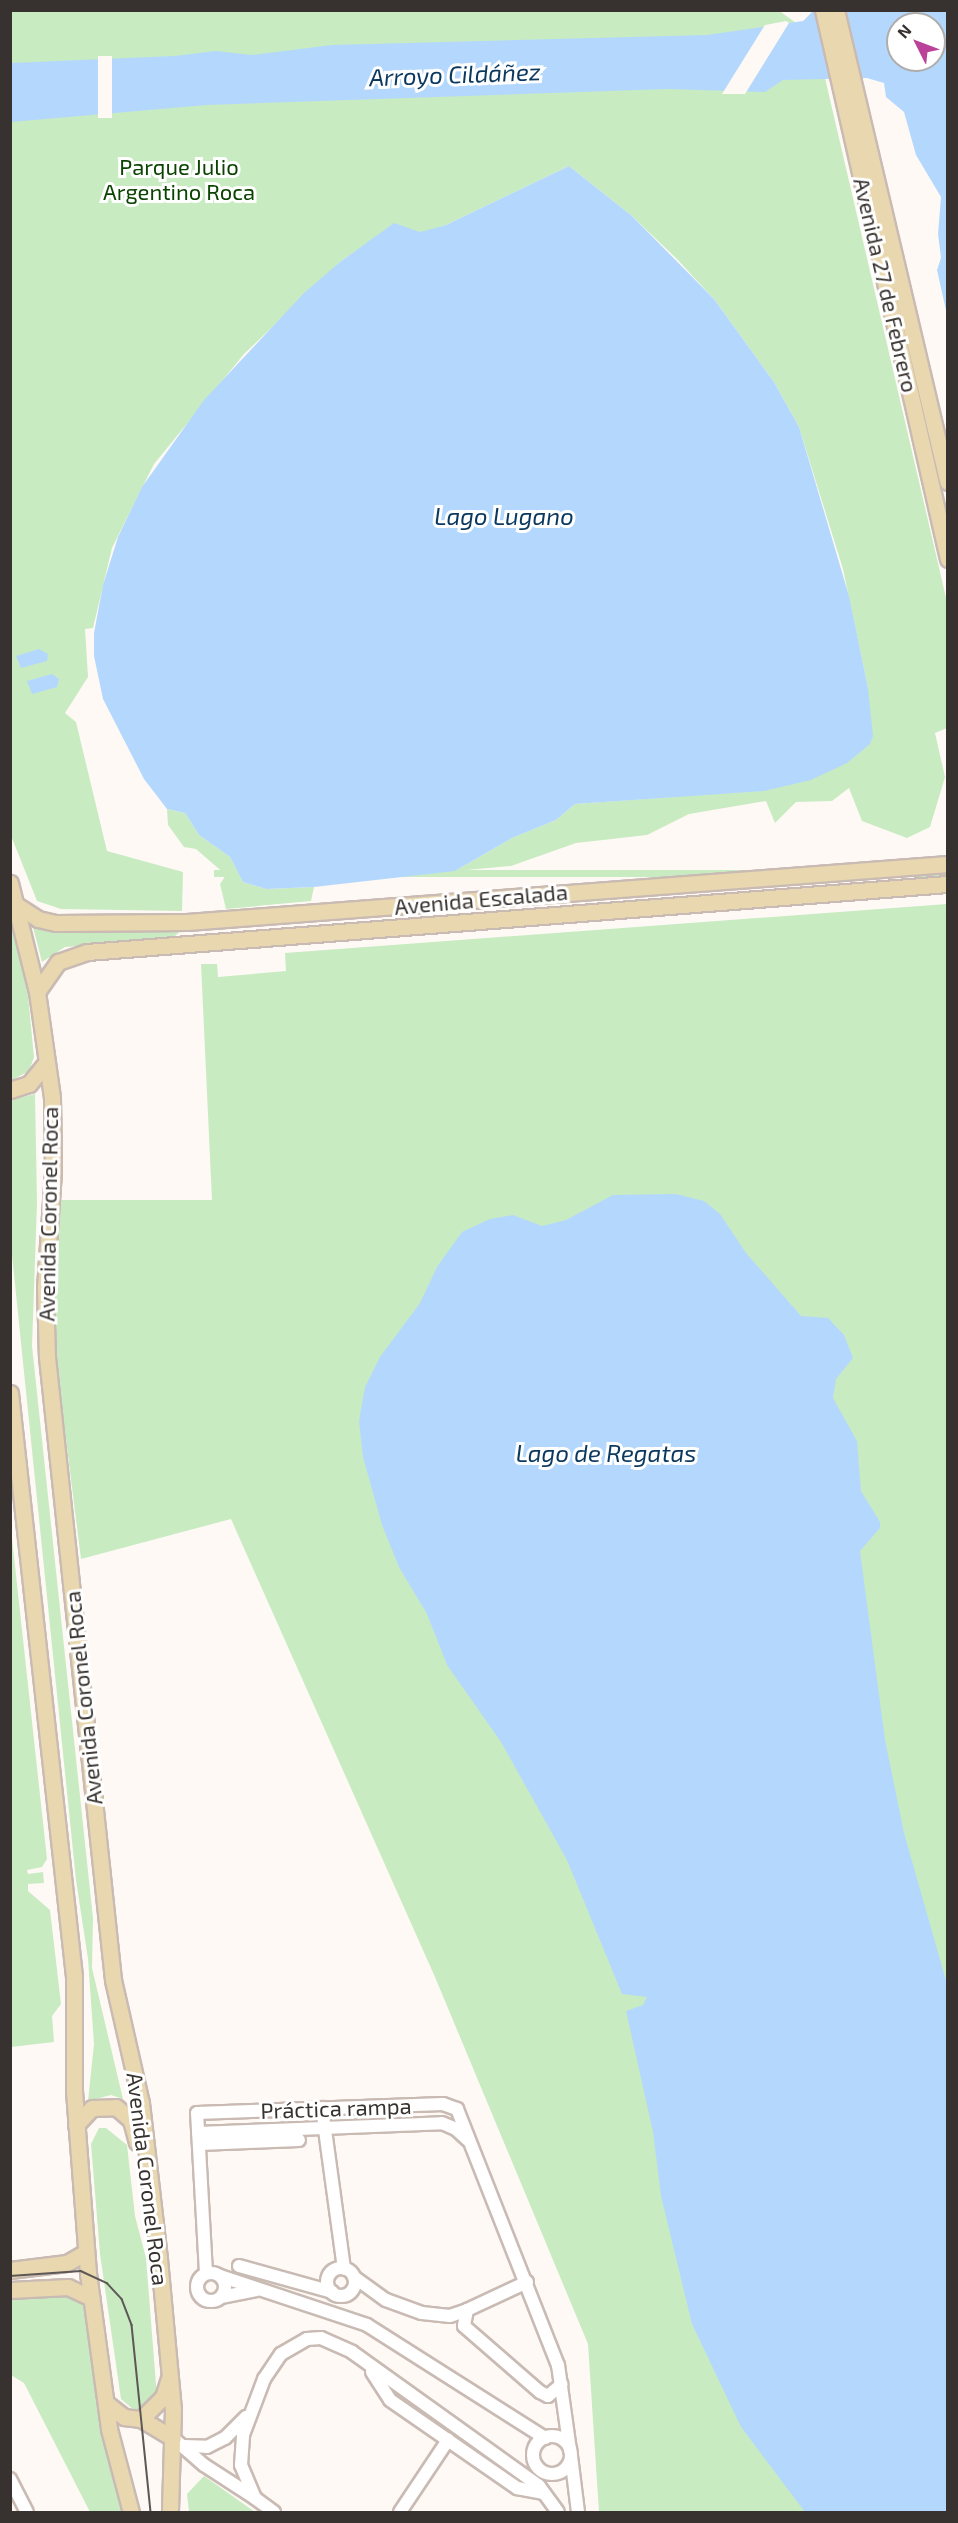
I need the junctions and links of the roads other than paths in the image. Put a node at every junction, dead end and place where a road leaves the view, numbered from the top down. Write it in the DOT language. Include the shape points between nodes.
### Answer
graph roads {
  1 [pos="823,10"];
  2 [pos="836,10"];
  3 [pos="850,97"];
  4 [pos="948,482"];
  5 [pos="948,559"];
  6 [pos="948,864"];
  7 [pos="10,883"];
  8 [pos="948,884"];
  9 [pos="18,906"];
  10 [pos="187,922"];
  11 [pos="188,944"];
  12 [pos="37,992"];
  13 [pos="46,1063"];
  14 [pos="10,1090"];
  15 [pos="10,1393"];
  16 [pos="322,2108"];
  17 [pos="76,2125"];
  18 [pos="324,2129"];
  19 [pos="198,2139"];
  20 [pos="299,2140"];
  21 [pos="471,2143"];
  22 [pos="149,2172"];
  23 [pos="86,2252"];
  24 [pos="239,2266"];
  25 [pos="344,2268"];
  26 [pos="10,2270"];
  27 [pos="206,2274"];
  28 [pos="220,2276"];
  29 [pos="354,2277"];
  30 [pos="527,2282"];
  31 [pos="10,2290"];
  32 [pos="257,2290"];
  33 [pos="332,2292"];
  34 [pos="221,2297"];
  35 [pos="92,2298"];
  36 [pos="467,2310"];
  37 [pos="368,2366"];
  38 [pos="171,2373"];
  39 [pos="562,2384"];
  40 [pos="106,2403"];
  41 [pos="251,2412"];
  42 [pos="141,2418"];
  43 [pos="545,2438"];
  44 [pos="448,2440"];
  45 [pos="178,2442"];
  46 [pos="571,2452"];
  47 [pos="504,2463"];
  48 [pos="539,2469"];
  49 [pos="10,2479"];
  50 [pos="543,2493"];
  51 [pos="255,2498"];
  52 [pos="27,2512"];
  53 [pos="131,2512"];
  54 [pos="170,2512"];
  55 [pos="274,2512"];
  56 [pos="400,2512"];
  57 [pos="558,2512"];
  58 [pos="579,2512"];
  1 -- 3 [label="main road, Avenida 27 de Febrero"];
  2 -- 3 [label="main road, Avenida 27 de Febrero"];
  3 -- 4 [label="main road, Avenida 27 de Febrero"];
  3 -- 5 [label="main road, Avenida 27 de Febrero"];
  6 -- 10 [label="main road, Avenida Escalada"];
  7 -- 9 [label="main road, Avenida Coronel Roca"];
  8 -- 11 [label="main road, Avenida Escalada"];
  9 -- 10 [label="main road, Avenida Escalada" via="38,919 56,924"];
  9 -- 12 [label="main road, Avenida Coronel Roca"];
  10 -- 11 [label="main road"];
  11 -- 12 [label="main road, Avenida Escalada" via="73,955 58,962"];
  12 -- 13 [label="main road, Avenida Coronel Roca"];
  13 -- 14 [label="main road" via="29,1084"];
  13 -- 22 [label="main road, Avenida Coronel Roca" via="53,1142 45,1287 47,1357 113,1980 141,2103"];
  15 -- 17 [label="main road, Avenida Coronel Roca" via="74,1976"];
  16 -- 18 [label="street"];
  16 -- 19 [label="street, Práctica rampa" via="197,2114"];
  16 -- 21 [label="street, Práctica rampa" via="443,2104 457,2109"];
  17 -- 22 [label="main road" via="92,2108 108,2106 121,2110 134,2127 141,2161"];
  17 -- 23 [label="main road, Avenida Coronel Roca"];
  18 -- 19 [label="street"];
  18 -- 21 [label="street" via="442,2123 456,2129"];
  18 -- 25 [label="street"];
  19 -- 20 [label="street"];
  19 -- 27 [label="street"];
  21 -- 30 [label="street, Práctica rampa"];
  22 -- 38 [label="main road, Avenida Coronel Roca"];
  23 -- 26 [label="main road" via="67,2264"];
  23 -- 35 [label="main road, Avenida Coronel Roca"];
  24 -- 33 [label="street"];
  25 -- 29 [label="street"];
  25 -- 33 [label="street" via="329,2276"];
  27 -- 28 [label="street"];
  27 -- 34 [label="street" via="197,2283 200,2297 213,2301"];
  28 -- 32 [label="street"];
  28 -- 34 [label="street" via="225,2289"];
  29 -- 33 [label="street" via="349,2293"];
  29 -- 36 [label="street" via="386,2300 422,2313 450,2316"];
  30 -- 36 [label="street"];
  30 -- 39 [label="street, Práctica rampa"];
  31 -- 35 [label="main road" via="58,2286"];
  32 -- 34 [label="street"];
  32 -- 43 [label="street" via="367,2325"];
  35 -- 40 [label="main road, Avenida Coronel Roca"];
  36 -- 39 [label="street" via="464,2326 540,2392 548,2396"];
  37 -- 41 [label="street" via="339,2344 321,2338 300,2342 273,2364"];
  37 -- 44 [label="street" via="390,2400"];
  37 -- 47 [label="street"];
  38 -- 42 [label="main road" via="163,2397"];
  38 -- 45 [label="main road, Avenida Coronel Roca"];
  39 -- 46 [label="street, Práctica rampa"];
  40 -- 42 [label="main road" via="124,2417"];
  40 -- 53 [label="main road, Avenida Coronel Roca"];
  41 -- 45 [label="street" via="225,2438 207,2447"];
  41 -- 51 [label="street" via="243,2435 241,2465"];
  42 -- 45 [label="main road"];
  43 -- 46 [label="street" via="563,2439"];
  43 -- 48 [label="street" via="533,2452"];
  44 -- 50 [label="street" via="517,2488"];
  44 -- 56 [label="street"];
  45 -- 51 [label="street" via="204,2465"];
  45 -- 54 [label="main road, Avenida Coronel Roca"];
  46 -- 48 [label="street" via="563,2471 551,2474"];
  46 -- 58 [label="street, Práctica rampa"];
  47 -- 48 [label="street"];
  47 -- 50 [label="street"];
  49 -- 52 [label="street"];
  50 -- 57 [label="street"];
  51 -- 55 [label="street"];
}
